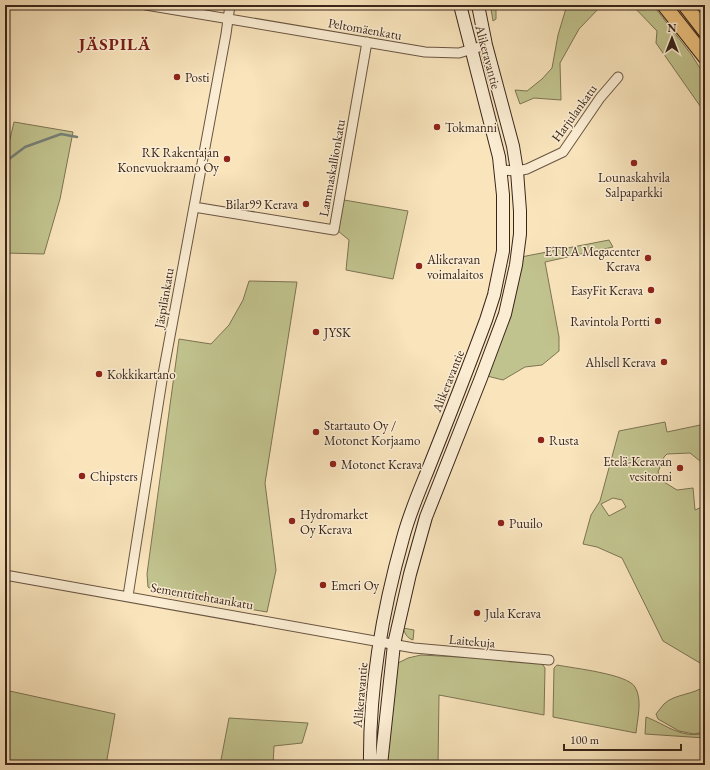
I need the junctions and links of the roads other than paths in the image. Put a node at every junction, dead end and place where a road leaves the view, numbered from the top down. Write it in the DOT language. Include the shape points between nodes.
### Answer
graph roads {
  1 [pos="146,5"];
  2 [pos="230,5"];
  3 [pos="460,5"];
  4 [pos="478,5"];
  5 [pos="664,5"];
  6 [pos="685,5"];
  7 [pos="228,18"];
  8 [pos="705,31"];
  9 [pos="367,42"];
  10 [pos="486,45"];
  11 [pos="472,49"];
  12 [pos="705,56"];
  13 [pos="618,77"];
  14 [pos="501,170"];
  15 [pos="517,171"];
  16 [pos="194,207"];
  17 [pos="5,574"];
  18 [pos="128,596"];
  19 [pos="380,642"];
  20 [pos="394,644"];
  21 [pos="549,660"];
  22 [pos="370,765"];
  23 [pos="381,765"];
  1 -- 7 [label="street, Peltomäenkatu"];
  2 -- 7 [label="street, Jäspilänkatu"];
  3 -- 11 [label="street, Alikeravantie"];
  4 -- 10 [label="street, Alikeravantie"];
  5 -- 12 [label="main road"];
  6 -- 8 [label="main road"];
  7 -- 9 [label="street, Peltomäenkatu"];
  7 -- 16 [label="street, Jäspilänkatu"];
  9 -- 11 [label="street, Peltomäenkatu" via="425,52 459,53"];
  9 -- 16 [label="street, Lammaskallionkatu" via="334,230"];
  10 -- 11 [label="street, Peltomäenkatu"];
  10 -- 15 [label="street, Alikeravantie" via="513,146"];
  11 -- 14 [label="street, Alikeravantie"];
  13 -- 15 [label="street, Harjulankatu" via="600,98 563,152"];
  14 -- 15 [label="street, Harjulankatu"];
  14 -- 19 [label="street, Alikeravantie" via="504,195 503,251 494,295 411,513"];
  15 -- 20 [label="street, Alikeravantie" via="520,234 505,314 426,517 403,600"];
  16 -- 18 [label="street, Jäspilänkatu"];
  17 -- 18 [label="street, Sementtitehtaankatu"];
  18 -- 19 [label="street, Sementtitehtaankatu"];
  19 -- 20 [label="street, Sementtitehtaankatu"];
  19 -- 22 [label="street, Alikeravantie" via="371,716"];
  20 -- 21 [label="street, Laitekuja" via="446,652"];
  20 -- 23 [label="street, Alikeravantie"];
}
